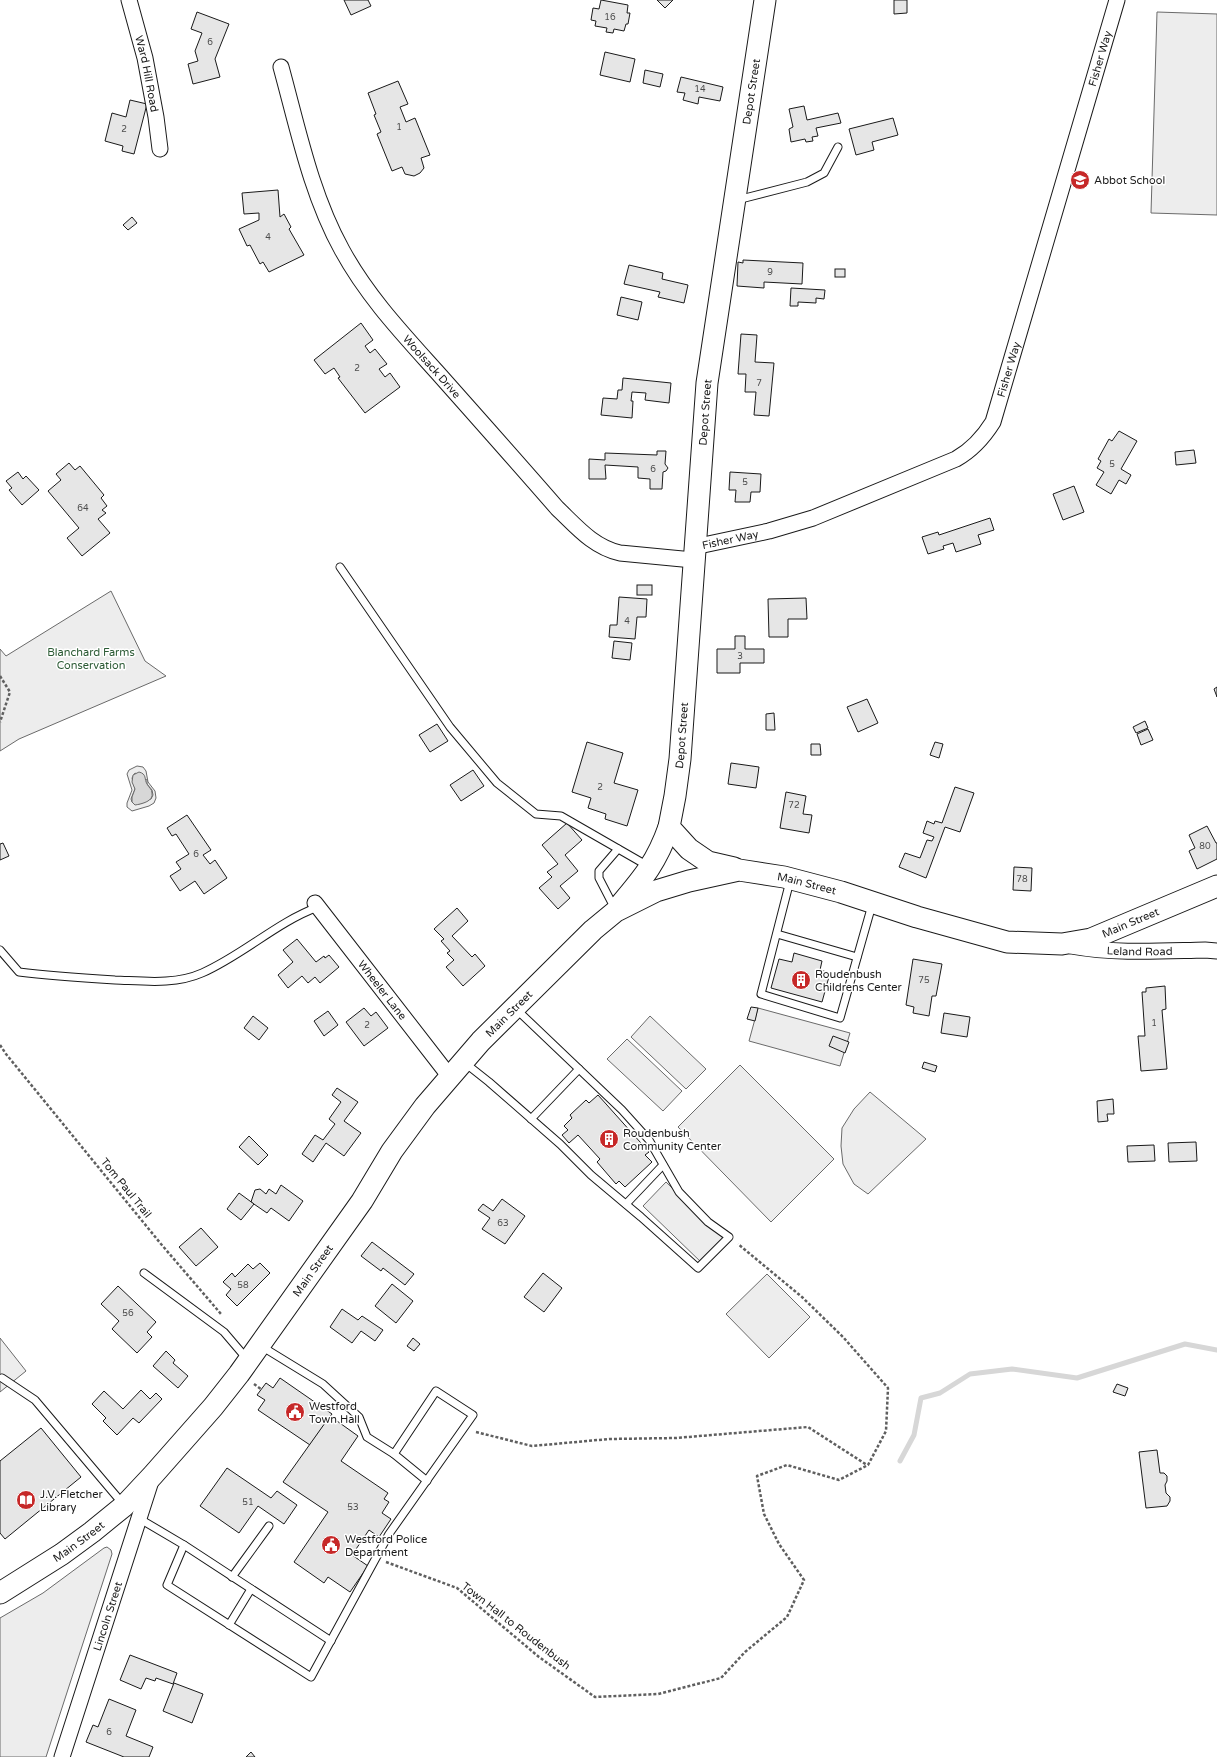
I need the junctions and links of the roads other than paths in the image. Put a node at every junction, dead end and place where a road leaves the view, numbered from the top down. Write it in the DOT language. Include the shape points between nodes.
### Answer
graph roads {
  1 [pos="128,0"];
  2 [pos="765,0"];
  3 [pos="1117,0"];
  4 [pos="281,67"];
  5 [pos="838,147"];
  6 [pos="160,149"];
  7 [pos="735,200"];
  8 [pos="694,553"];
  9 [pos="340,567"];
  10 [pos="668,826"];
  11 [pos="618,849"];
  12 [pos="650,867"];
  13 [pos="739,870"];
  14 [pos="791,879"];
  15 [pos="1217,886"];
  16 [pos="872,902"];
  17 [pos="316,905"];
  18 [pos="616,911"];
  19 [pos="777,934"];
  20 [pos="1062,944"];
  21 [pos="0,950"];
  22 [pos="1217,951"];
  23 [pos="857,958"];
  24 [pos="515,1008"];
  25 [pos="456,1069"];
  26 [pos="579,1069"];
  27 [pos="531,1119"];
  28 [pos="664,1165"];
  29 [pos="626,1204"];
  30 [pos="144,1273"];
  31 [pos="254,1353"];
  32 [pos="2,1378"];
  33 [pos="394,1454"];
  34 [pos="153,1475"];
  35 [pos="427,1481"];
  36 [pos="124,1506"];
  37 [pos="140,1519"];
  38 [pos="269,1526"];
  39 [pos="184,1545"];
  40 [pos="232,1577"];
  41 [pos="251,1589"];
  42 [pos="0,1593"];
  43 [pos="229,1625"];
  44 [pos="331,1641"];
  45 [pos="62,1757"];
  1 -- 6 [label="street, Ward Hill Road" via="145,58"];
  2 -- 7 [label="main road, Depot Street"];
  3 -- 8 [label="street, Fisher Way" via="993,422 983,438 971,450 956,459 833,510"];
  4 -- 8 [label="street, Woolsack Drive" via="321,205 354,270 385,313 557,508 596,544 620,553"];
  5 -- 7 [label="lane" via="824,173 807,182"];
  7 -- 8 [label="main road, Depot Street" via="707,383"];
  8 -- 10 [label="main road, Depot Street" via="680,759"];
  9 -- 11 [label="lane" via="450,726 497,783 536,814 561,816"];
  10 -- 12 [label="main road, Depot Street" via="660,850"];
  10 -- 13 [label="main road" via="689,849 708,862"];
  11 -- 12 [label="lane"];
  11 -- 18 [label="lane" via="599,871 599,878"];
  12 -- 18 [label="main road, Depot Street"];
  13 -- 14 [label="main road, Main Street"];
  13 -- 18 [label="main road, Main Street" via="656,891"];
  14 -- 16 [label="main road, Main Street"];
  14 -- 19 [label="lane"];
  15 -- 20 [label="main road, Main Street" via="1091,939"];
  16 -- 20 [label="main road, Main Street" via="1007,942"];
  16 -- 23 [label="lane"];
  17 -- 21 [label="lane" via="219,964 201,974 183,979 154,982 18,972"];
  17 -- 25 [label="street, Wheeler Lane"];
  18 -- 24 [label="main road, Main Street" via="593,930"];
  19 -- 23 [label="lane"];
  19 -- 23 [label="lane" via="761,994 833,1016 840,1018"];
  20 -- 22 [label="street, Leland Road" via="1125,952"];
  24 -- 25 [label="main road, Main Street"];
  24 -- 26 [label="lane"];
  25 -- 27 [label="lane" via="489,1082"];
  25 -- 31 [label="main road, Main Street" via="392,1151 362,1201"];
  26 -- 27 [label="lane"];
  26 -- 28 [label="lane" via="649,1140"];
  27 -- 29 [label="lane"];
  28 -- 29 [label="lane"];
  28 -- 29 [label="lane" via="679,1192 708,1222 729,1237 698,1268"];
  30 -- 31 [label="lane"];
  31 -- 33 [label="lane" via="323,1384 359,1417 367,1437"];
  31 -- 34 [label="main road, Main Street" via="213,1407"];
  32 -- 36 [label="lane" via="34,1400"];
  33 -- 35 [label="lane"];
  33 -- 35 [label="lane" via="436,1391 473,1415"];
  34 -- 36 [label="main road, Main Street"];
  34 -- 37 [label="street, Lincoln Street"];
  35 -- 44 [label="lane" via="389,1534"];
  36 -- 42 [label="main road, Main Street" via="62,1554"];
  37 -- 39 [label="lane"];
  37 -- 45 [label="street, Lincoln Street"];
  38 -- 40 [label="lane"];
  39 -- 40 [label="lane"];
  39 -- 43 [label="lane" via="167,1585"];
  40 -- 41 [label="lane"];
  41 -- 43 [label="lane"];
  41 -- 44 [label="lane"];
  43 -- 44 [label="lane" via="311,1677"];
}
